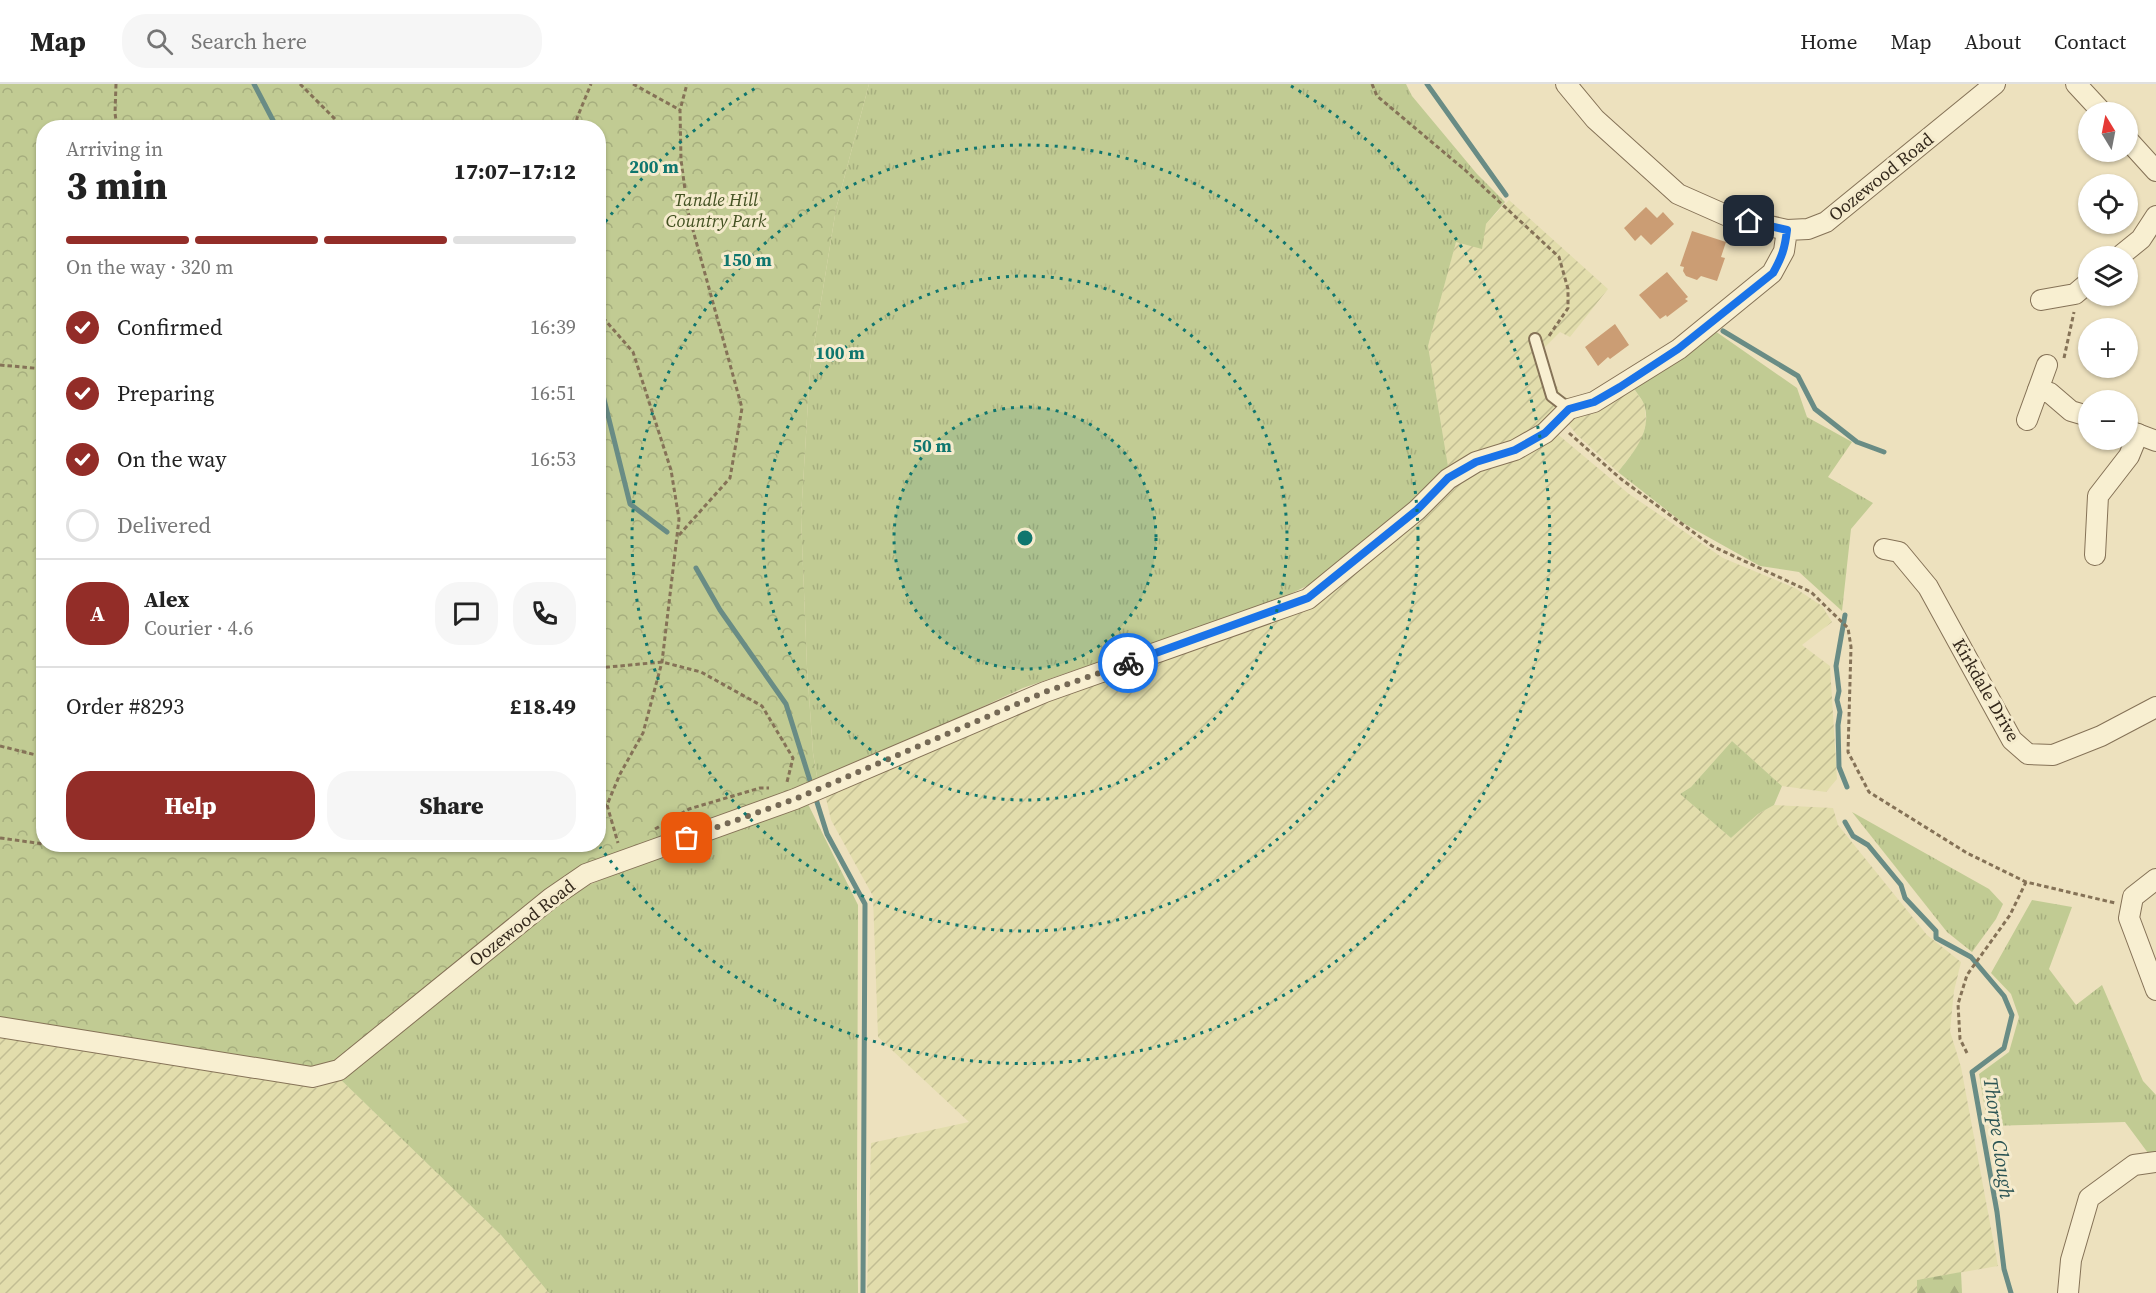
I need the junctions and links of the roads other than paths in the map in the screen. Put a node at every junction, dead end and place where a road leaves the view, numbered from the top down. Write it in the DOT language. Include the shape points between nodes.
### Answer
graph roads {
  1 [pos="1566,84"];
  2 [pos="1995,84"];
  3 [pos="2076,84"];
  4 [pos="2093,102"];
  5 [pos="2138,151"];
  6 [pos="2156,171"];
  7 [pos="2156,216"];
  8 [pos="1787,230"];
  9 [pos="2132,246"];
  10 [pos="2078,289"];
  11 [pos="2041,300"];
  12 [pos="1536,344"];
  13 [pos="2047,365"];
  14 [pos="2038,390"];
  15 [pos="2078,413"];
  16 [pos="1563,415"];
  17 [pos="2027,420"];
  18 [pos="2140,435"];
  19 [pos="1884,549"];
  20 [pos="2095,555"];
  21 [pos="2156,707"];
  22 [pos="2156,879"];
  23 [pos="2156,990"];
  24 [pos="0,1027"];
  25 [pos="2156,1162"];
  26 [pos="2068,1293"];
  1 -- 8 [label="street" via="1595,119 1678,194 1730,217"];
  2 -- 8 [label="street, Oozewood Road" via="1826,222 1808,229"];
  3 -- 4 [label="street"];
  5 -- 6 [label="street"];
  7 -- 9 [label="street"];
  8 -- 16 [label="street, Oozewood Road" via="1784,251 1773,273 1678,349 1594,402"];
  10 -- 11 [label="street"];
  12 -- 16 [label="lane" via="1552,396"];
  13 -- 14 [label="street"];
  14 -- 15 [label="street"];
  14 -- 17 [label="street"];
  16 -- 24 [label="street, Oozewood Road" via="1545,433 1515,450 1476,462 1448,478 1417,510 1308,598 1045,692 813,791 586,874 339,1070 312,1077"];
  18 -- 20 [label="street" via="2098,496"];
  19 -- 21 [label="street, Kirkdale Drive" via="1899,552 1928,587 2012,740 2028,754 2053,755 2101,736"];
  22 -- 23 [label="street" via="2133,897 2129,918"];
  25 -- 26 [label="street" via="2134,1166 2089,1198 2071,1260"];
}
